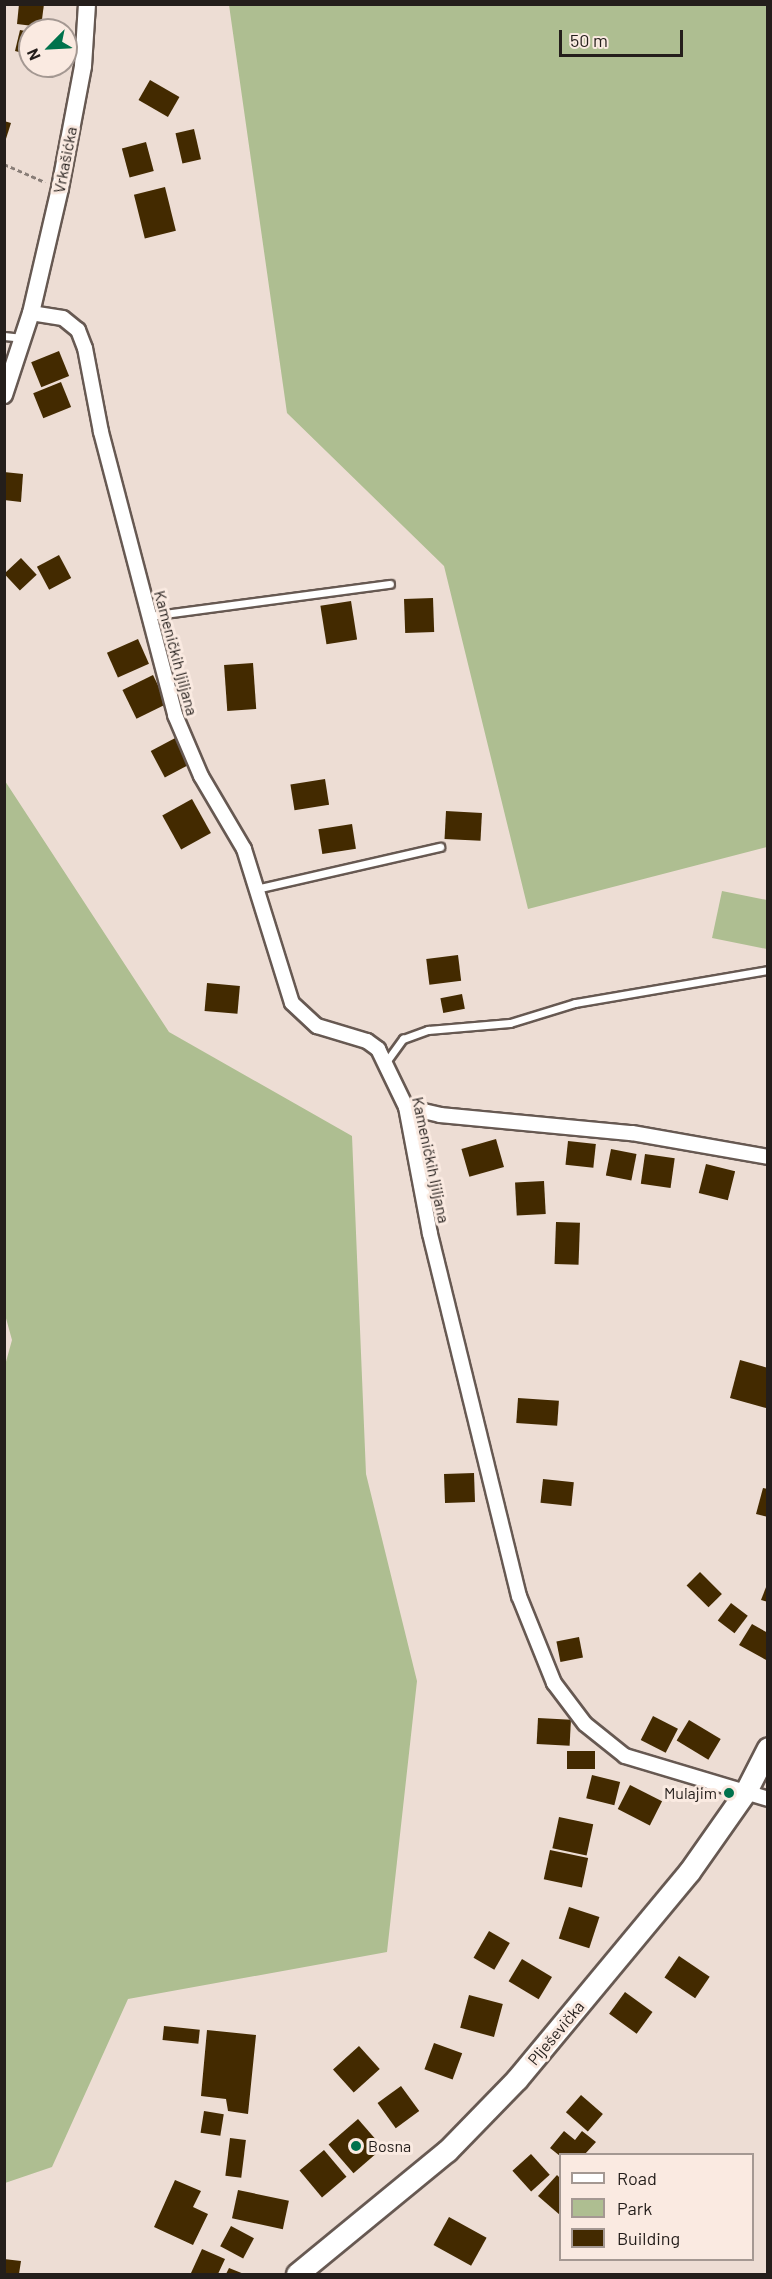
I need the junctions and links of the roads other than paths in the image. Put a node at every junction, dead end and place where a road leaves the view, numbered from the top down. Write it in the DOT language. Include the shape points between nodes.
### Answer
graph roads {
  1 [pos="87,4"];
  2 [pos="32,314"];
  3 [pos="4,336"];
  4 [pos="22,338"];
  5 [pos="4,395"];
  6 [pos="390,584"];
  7 [pos="149,616"];
  8 [pos="440,847"];
  9 [pos="256,888"];
  10 [pos="768,970"];
  11 [pos="386,1062"];
  12 [pos="406,1107"];
  13 [pos="768,1157"];
  14 [pos="768,1748"];
  15 [pos="746,1791"];
  16 [pos="768,1799"];
  17 [pos="297,2274"];
  1 -- 2 [label="street, Vrkašićka" via="83,66"];
  2 -- 4 [label="street, Vrkašićka"];
  2 -- 7 [label="street, Kameničkih ljiljana" via="63,318 78,330 85,348 101,432"];
  3 -- 4 [label="lane"];
  4 -- 5 [label="street, Vrkašićka"];
  6 -- 7 [label="lane"];
  7 -- 9 [label="street, Kameničkih ljiljana" via="175,715 201,776 244,849"];
  8 -- 9 [label="lane"];
  9 -- 11 [label="street, Kameničkih ljiljana" via="281,973 298,1013 324,1029 367,1041"];
  10 -- 11 [label="lane" via="575,1003 510,1023 428,1030 403,1039"];
  11 -- 12 [label="street, Kameničkih ljiljana"];
  12 -- 13 [label="street" via="440,1115 632,1133"];
  12 -- 15 [label="street, Kameničkih ljiljana" via="433,1245 516,1584 554,1683 585,1724 625,1756"];
  14 -- 15 [label="main road, Plješevička"];
  15 -- 16 [label="street, Kameničkih ljiljana"];
  15 -- 17 [label="main road, Plješevička" via="689,1872 517,2079 447,2151"];
}
